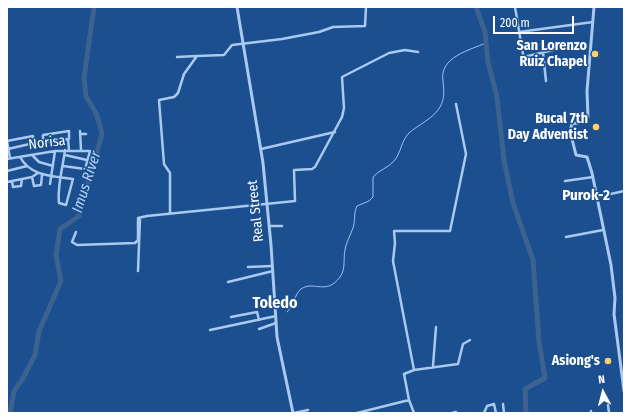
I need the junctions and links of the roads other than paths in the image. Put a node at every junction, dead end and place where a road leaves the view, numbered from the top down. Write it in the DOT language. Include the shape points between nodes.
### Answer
graph roads {
  1 [pos="238,7"];
  2 [pos="366,7"];
  3 [pos="515,7"];
  4 [pos="594,7"];
  5 [pos="594,22"];
  6 [pos="519,32"];
  7 [pos="243,44"];
  8 [pos="553,50"];
  9 [pos="418,52"];
  10 [pos="543,53"];
  11 [pos="197,56"];
  12 [pos="177,57"];
  13 [pos="524,57"];
  14 [pos="525,66"];
  15 [pos="546,81"];
  16 [pos="456,104"];
  17 [pos="335,132"];
  18 [pos="86,134"];
  19 [pos="68,139"];
  20 [pos="7,141"];
  21 [pos="8,149"];
  22 [pos="261,149"];
  23 [pos="67,150"];
  24 [pos="81,150"];
  25 [pos="55,151"];
  26 [pos="31,155"];
  27 [pos="64,155"];
  28 [pos="20,157"];
  29 [pos="9,158"];
  30 [pos="87,160"];
  31 [pos="27,166"];
  32 [pos="53,166"];
  33 [pos="63,166"];
  34 [pos="7,171"];
  35 [pos="38,173"];
  36 [pos="42,175"];
  37 [pos="51,176"];
  38 [pos="32,177"];
  39 [pos="61,177"];
  40 [pos="593,177"];
  41 [pos="22,179"];
  42 [pos="12,181"];
  43 [pos="565,181"];
  44 [pos="7,182"];
  45 [pos="50,184"];
  46 [pos="624,191"];
  47 [pos="597,197"];
  48 [pos="266,204"];
  49 [pos="170,213"];
  50 [pos="140,218"];
  51 [pos="269,226"];
  52 [pos="282,226"];
  53 [pos="603,230"];
  54 [pos="76,232"];
  55 [pos="566,237"];
  56 [pos="272,266"];
  57 [pos="248,267"];
  58 [pos="138,270"];
  59 [pos="273,271"];
  60 [pos="228,282"];
  61 [pos="276,316"];
  62 [pos="231,317"];
  63 [pos="259,320"];
  64 [pos="276,323"];
  65 [pos="436,327"];
  66 [pos="259,329"];
  67 [pos="210,330"];
  68 [pos="470,340"];
  69 [pos="622,357"];
  70 [pos="434,366"];
  71 [pos="414,370"];
  72 [pos="624,391"];
  73 [pos="409,400"];
  74 [pos="503,404"];
  75 [pos="608,405"];
  76 [pos="308,410"];
  77 [pos="456,412"];
  78 [pos="294,413"];
  79 [pos="357,413"];
  80 [pos="414,413"];
  81 [pos="452,413"];
  82 [pos="484,413"];
  83 [pos="496,413"];
  84 [pos="504,413"];
  85 [pos="609,413"];
  1 -- 7 [label="street, Real Street"];
  2 -- 7 [label="street" via="365,26 332,27 306,35"];
  3 -- 6 [label="street"];
  4 -- 5 [label="street"];
  5 -- 6 [label="street"];
  5 -- 40 [label="street" via="587,91 588,117 582,122 572,124 570,131 576,155 587,157"];
  6 -- 13 [label="street"];
  7 -- 11 [label="street" via="232,45 224,55"];
  7 -- 22 [label="street, Real Street"];
  8 -- 10 [label="street"];
  9 -- 17 [label="street" via="405,50 389,53 342,77 344,108"];
  10 -- 13 [label="street"];
  10 -- 15 [label="street"];
  11 -- 12 [label="street"];
  11 -- 49 [label="street" via="184,74 178,93 174,97 159,100 164,164 170,173"];
  13 -- 14 [label="street"];
  16 -- 71 [label="street" via="466,154 450,231 394,231 393,260"];
  17 -- 22 [label="street"];
  17 -- 48 [label="street" via="313,168 294,170 295,200"];
  18 -- 24 [label="street" via="80,132"];
  19 -- 19 [label="street" via="68,131 43,135 43,142"];
  19 -- 23 [label="street"];
  20 -- 21 [label="street"];
  20 -- 21 [label="street" via="33,136 34,144"];
  21 -- 29 [label="street"];
  22 -- 48 [label="street, Real Street"];
  23 -- 24 [label="street, Norisa"];
  23 -- 25 [label="street, Norisa"];
  23 -- 27 [label="street"];
  24 -- 30 [label="street, Norisa" via="90,151"];
  25 -- 26 [label="street, Norisa"];
  25 -- 32 [label="street"];
  26 -- 28 [label="street, Norisa"];
  26 -- 32 [label="street" via="39,162"];
  27 -- 30 [label="street"];
  27 -- 33 [label="street"];
  28 -- 29 [label="street, Norisa"];
  28 -- 31 [label="street"];
  30 -- 33 [label="street" via="83,170"];
  31 -- 34 [label="street"];
  31 -- 35 [label="street"];
  32 -- 37 [label="street"];
  33 -- 39 [label="street"];
  35 -- 36 [label="street"];
  35 -- 38 [label="street"];
  36 -- 37 [label="street"];
  36 -- 38 [label="street" via="40,185 37,186 34,186"];
  37 -- 39 [label="street"];
  37 -- 45 [label="street"];
  38 -- 41 [label="street"];
  39 -- 39 [label="street" via="73,179 66,205 59,203"];
  40 -- 43 [label="street"];
  40 -- 47 [label="street"];
  41 -- 42 [label="street"];
  41 -- 42 [label="street" via="21,186 13,187"];
  42 -- 44 [label="street"];
  46 -- 47 [label="street"];
  47 -- 53 [label="street"];
  48 -- 49 [label="street"];
  48 -- 51 [label="street, Real Street"];
  49 -- 50 [label="street"];
  50 -- 54 [label="street" via="138,240 135,243 77,245 72,242"];
  50 -- 58 [label="street"];
  51 -- 52 [label="street"];
  51 -- 56 [label="street, Real Street"];
  53 -- 55 [label="street"];
  53 -- 69 [label="street"];
  56 -- 57 [label="street"];
  56 -- 59 [label="street, Real Street"];
  59 -- 60 [label="street"];
  59 -- 61 [label="street, Real Street"];
  61 -- 63 [label="street"];
  61 -- 64 [label="street, Real Street"];
  62 -- 63 [label="street" via="256,312"];
  63 -- 67 [label="street"];
  64 -- 66 [label="street"];
  64 -- 78 [label="street, Real Street"];
  65 -- 70 [label="street"];
  68 -- 70 [label="street" via="463,344 458,364"];
  69 -- 72 [label="street"];
  70 -- 71 [label="street"];
  71 -- 73 [label="street" via="404,374"];
  73 -- 79 [label="street"];
  73 -- 80 [label="street"];
  74 -- 84 [label="street"];
  75 -- 85 [label="street"];
  76 -- 78 [label="street"];
  77 -- 81 [label="street"];
  82 -- 83 [label="street" via="487,406 494,404"];
}
